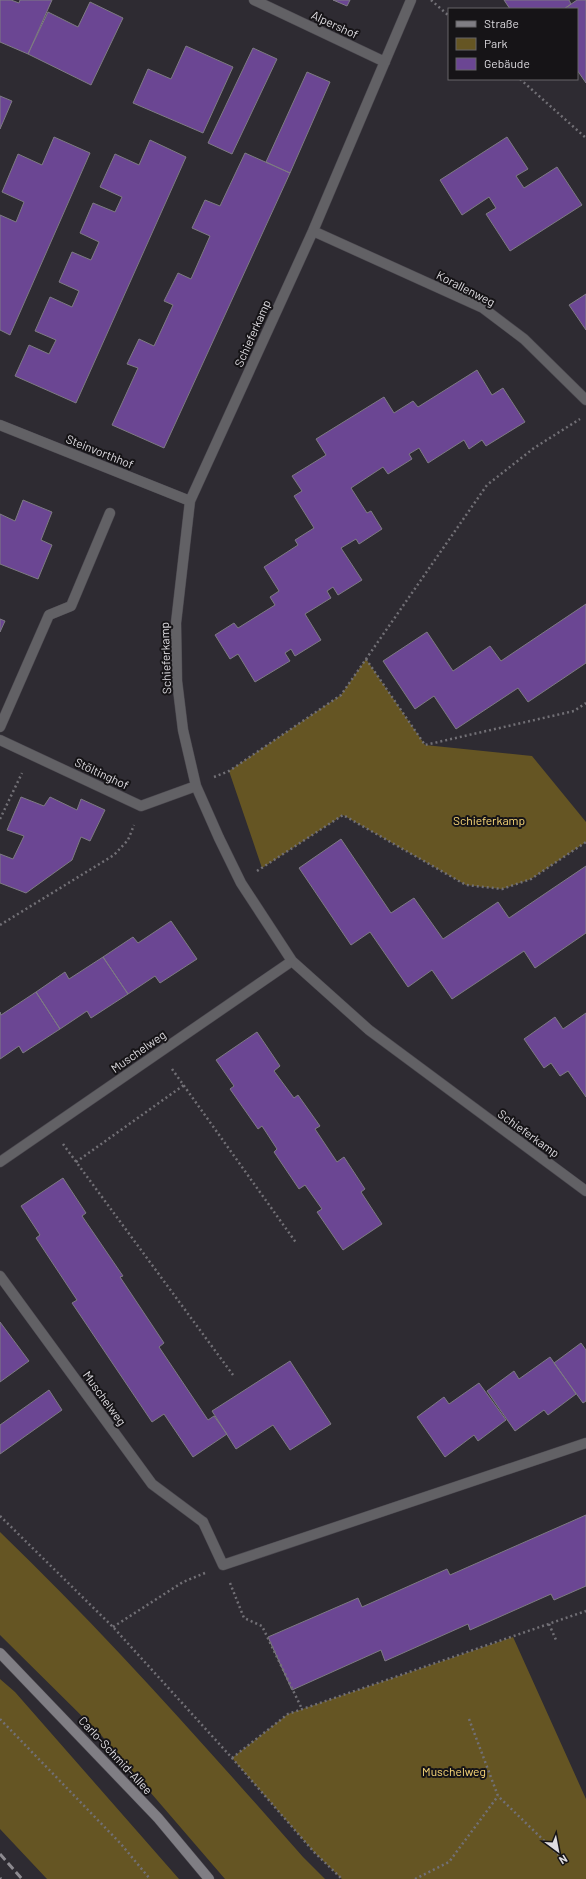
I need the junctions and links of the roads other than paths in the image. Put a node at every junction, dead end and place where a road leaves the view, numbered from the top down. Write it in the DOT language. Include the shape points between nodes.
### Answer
graph roads {
  1 [pos="254,0"];
  2 [pos="411,0"];
  3 [pos="384,62"];
  4 [pos="313,231"];
  5 [pos="586,400"];
  6 [pos="0,425"];
  7 [pos="190,501"];
  8 [pos="110,513"];
  9 [pos="0,727"];
  10 [pos="0,740"];
  11 [pos="196,786"];
  12 [pos="292,961"];
  13 [pos="0,1162"];
  14 [pos="586,1192"];
  15 [pos="0,1276"];
  16 [pos="586,1443"];
  17 [pos="0,1653"];
  18 [pos="209,1879"];
  1 -- 3 [label="street, Alpershof"];
  2 -- 3 [label="street, Schieferkamp"];
  3 -- 4 [label="street, Schieferkamp"];
  4 -- 5 [label="street, Korallenweg" via="483,308 524,339"];
  4 -- 7 [label="street, Schieferkamp"];
  6 -- 7 [label="street, Steinvorthhof"];
  7 -- 11 [label="street, Schieferkamp" via="176,623 183,730"];
  8 -- 9 [label="street" via="71,606 49,616"];
  10 -- 11 [label="street, Stöltinghof" via="141,806"];
  11 -- 12 [label="street, Schieferkamp" via="241,883"];
  12 -- 13 [label="street, Muschelweg"];
  12 -- 14 [label="street, Schieferkamp" via="369,1030"];
  15 -- 16 [label="street, Muschelweg" via="152,1484 204,1522 223,1565"];
  17 -- 18 [label="main road, Carlo-Schmid-Allee" via="158,1818"];
}
